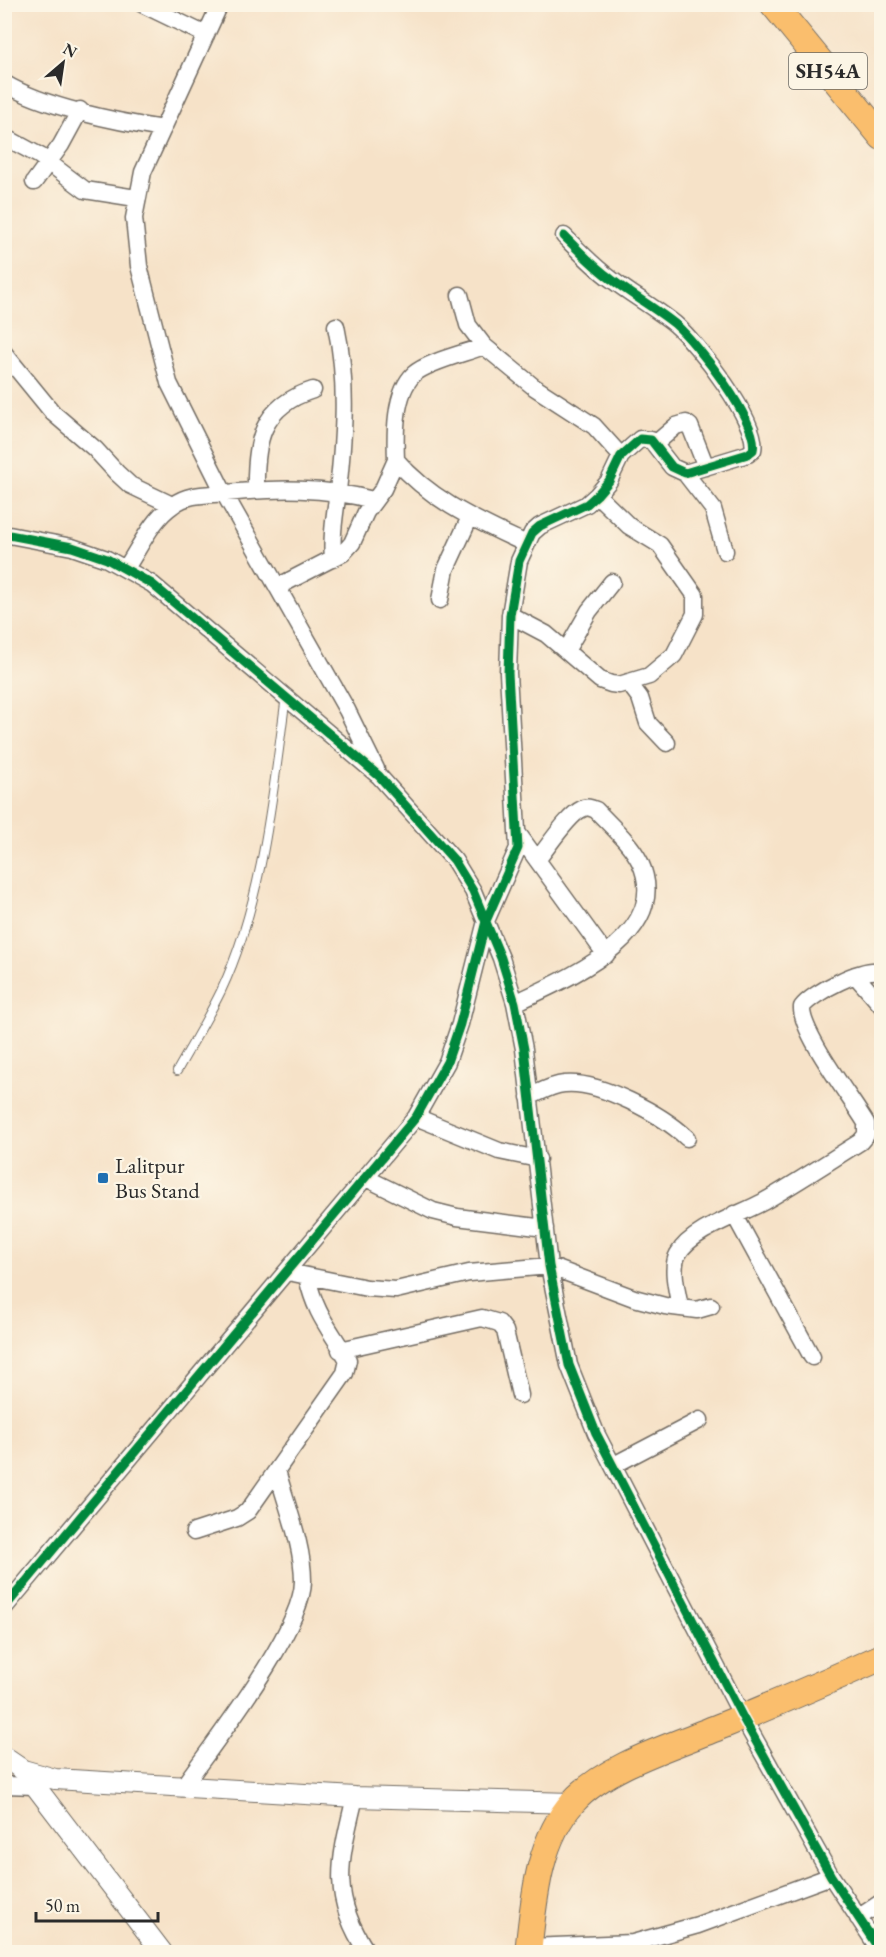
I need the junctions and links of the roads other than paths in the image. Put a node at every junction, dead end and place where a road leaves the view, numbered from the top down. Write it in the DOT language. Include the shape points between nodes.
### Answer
graph roads {
  1 [pos="142,4"];
  2 [pos="220,4"];
  3 [pos="773,4"];
  4 [pos="206,35"];
  5 [pos="4,83"];
  6 [pos="80,110"];
  7 [pos="163,129"];
  8 [pos="5,137"];
  9 [pos="882,137"];
  10 [pos="49,162"];
  11 [pos="34,182"];
  12 [pos="136,198"];
  13 [pos="564,236"];
  14 [pos="460,294"];
  15 [pos="336,326"];
  16 [pos="484,346"];
  17 [pos="4,352"];
  18 [pos="313,390"];
  19 [pos="656,444"];
  20 [pos="621,456"];
  21 [pos="396,460"];
  22 [pos="706,467"];
  23 [pos="685,473"];
  24 [pos="256,490"];
  25 [pos="338,491"];
  26 [pos="224,493"];
  27 [pos="597,495"];
  28 [pos="373,500"];
  29 [pos="172,505"];
  30 [pos="470,517"];
  31 [pos="4,534"];
  32 [pos="526,544"];
  33 [pos="725,551"];
  34 [pos="333,559"];
  35 [pos="126,568"];
  36 [pos="612,582"];
  37 [pos="277,587"];
  38 [pos="440,600"];
  39 [pos="510,615"];
  40 [pos="566,651"];
  41 [pos="628,682"];
  42 [pos="286,696"];
  43 [pos="667,743"];
  44 [pos="378,776"];
  45 [pos="519,835"];
  46 [pos="537,860"];
  47 [pos="486,921"];
  48 [pos="606,954"];
  49 [pos="882,972"];
  50 [pos="855,975"];
  51 [pos="515,1004"];
  52 [pos="882,1006"];
  53 [pos="177,1071"];
  54 [pos="529,1097"];
  55 [pos="416,1117"];
  56 [pos="687,1138"];
  57 [pos="538,1159"];
  58 [pos="366,1178"];
  59 [pos="734,1214"];
  60 [pos="545,1228"];
  61 [pos="549,1266"];
  62 [pos="288,1272"];
  63 [pos="307,1277"];
  64 [pos="711,1306"];
  65 [pos="680,1308"];
  66 [pos="340,1350"];
  67 [pos="813,1358"];
  68 [pos="520,1395"];
  69 [pos="700,1420"];
  70 [pos="614,1465"];
  71 [pos="277,1470"];
  72 [pos="194,1532"];
  73 [pos="4,1608"];
  74 [pos="882,1657"];
  75 [pos="743,1718"];
  76 [pos="4,1757"];
  77 [pos="23,1770"];
  78 [pos="4,1785"];
  79 [pos="36,1786"];
  80 [pos="182,1788"];
  81 [pos="355,1797"];
  82 [pos="572,1803"];
  83 [pos="831,1876"];
  84 [pos="882,1902"];
  85 [pos="858,1918"];
  86 [pos="875,1934"];
  87 [pos="633,1948"];
  88 [pos="528,1950"];
  89 [pos="162,1953"];
  90 [pos="367,1953"];
  91 [pos="881,1953"];
  1 -- 4 [label="street"];
  2 -- 4 [label="street"];
  3 -- 9 [label="main road, SH54A"];
  4 -- 7 [label="street"];
  5 -- 6 [label="street"];
  6 -- 7 [label="street"];
  6 -- 10 [label="street"];
  7 -- 12 [label="street"];
  8 -- 10 [label="street"];
  10 -- 11 [label="street"];
  10 -- 12 [label="street" via="85,190"];
  12 -- 26 [label="street" via="139,266 169,383"];
  13 -- 22 [label="street" via="604,274 689,338 740,408 752,434 753,450"];
  14 -- 16 [label="street" via="468,325"];
  15 -- 25 [label="street" via="345,395"];
  16 -- 20 [label="street" via="534,387 594,426"];
  16 -- 21 [label="street" via="415,373 405,386 399,411"];
  17 -- 29 [label="street" via="53,412 130,485"];
  18 -- 24 [label="street" via="287,402 261,433 255,461"];
  19 -- 20 [label="street" via="640,439"];
  19 -- 22 [label="street" via="676,426 686,423"];
  19 -- 23 [label="street" via="672,467"];
  20 -- 27 [label="street"];
  21 -- 28 [label="street" via="383,489"];
  21 -- 30 [label="street" via="419,486"];
  22 -- 23 [label="street"];
  23 -- 33 [label="street" via="713,509"];
  24 -- 25 [label="street"];
  24 -- 26 [label="street"];
  25 -- 28 [label="street"];
  25 -- 34 [label="street"];
  26 -- 29 [label="street" via="197,494"];
  26 -- 37 [label="street"];
  27 -- 32 [label="street" via="587,504 540,526"];
  27 -- 41 [label="street" via="629,526 660,545 695,595 697,605 674,654 663,667"];
  28 -- 34 [label="street" via="352,543"];
  29 -- 35 [label="street" via="157,520"];
  30 -- 32 [label="street"];
  30 -- 38 [label="street" via="446,569"];
  31 -- 35 [label="street" via="72,547"];
  32 -- 39 [label="street" via="516,572"];
  34 -- 37 [label="street"];
  35 -- 42 [label="street" via="152,584"];
  36 -- 40 [label="street" via="589,611"];
  37 -- 44 [label="street" via="347,710"];
  39 -- 40 [label="street" via="532,625"];
  39 -- 45 [label="street" via="510,723"];
  40 -- 41 [label="street" via="600,680 611,684"];
  41 -- 43 [label="street" via="640,698 648,723"];
  42 -- 44 [label="street"];
  42 -- 53 [label="lane" via="267,832 252,897 222,990"];
  44 -- 47 [label="street" via="454,860"];
  45 -- 46 [label="street"];
  45 -- 47 [label="street" via="514,859"];
  46 -- 48 [label="street"];
  46 -- 48 [label="street" via="582,809 590,807 625,841 645,878 645,898 634,926"];
  47 -- 51 [label="street"];
  47 -- 55 [label="street" via="455,1042"];
  48 -- 51 [label="street"];
  49 -- 50 [label="street" via="869,970"];
  50 -- 52 [label="street"];
  50 -- 59 [label="street" via="811,998 802,1012 829,1066 866,1123 866,1135 761,1203"];
  51 -- 54 [label="street"];
  54 -- 56 [label="street" via="561,1084 593,1086 651,1111"];
  54 -- 57 [label="street"];
  55 -- 57 [label="street" via="499,1151"];
  55 -- 58 [label="street"];
  57 -- 60 [label="street"];
  58 -- 60 [label="street" via="433,1211 457,1218"];
  58 -- 62 [label="street"];
  59 -- 65 [label="street" via="677,1255"];
  59 -- 67 [label="street"];
  60 -- 61 [label="street"];
  61 -- 63 [label="street" via="469,1273 396,1290"];
  61 -- 65 [label="street" via="634,1298"];
  61 -- 70 [label="street" via="569,1365 596,1433"];
  62 -- 63 [label="street"];
  62 -- 73 [label="street"];
  63 -- 66 [label="street" via="321,1320"];
  64 -- 65 [label="street" via="697,1310"];
  66 -- 68 [label="street" via="470,1320 492,1319 505,1331"];
  66 -- 71 [label="street" via="348,1360 345,1373"];
  69 -- 70 [label="street"];
  70 -- 75 [label="street"];
  71 -- 72 [label="street" via="248,1511"];
  71 -- 80 [label="street" via="300,1554 303,1582 298,1603 264,1669"];
  74 -- 75 [label="main road"];
  75 -- 82 [label="main road" via="634,1762 592,1784"];
  75 -- 83 [label="street"];
  76 -- 77 [label="street"];
  77 -- 79 [label="street"];
  77 -- 80 [label="street" via="55,1779"];
  78 -- 79 [label="street"];
  79 -- 89 [label="street"];
  80 -- 81 [label="street"];
  81 -- 82 [label="street"];
  81 -- 90 [label="street" via="344,1842 340,1888 346,1916"];
  82 -- 88 [label="main road" via="552,1835 536,1883"];
  83 -- 85 [label="street"];
  83 -- 87 [label="street"];
  84 -- 85 [label="street"];
  85 -- 86 [label="street"];
  86 -- 91 [label="street"];
  87 -- 88 [label="street"];
}
